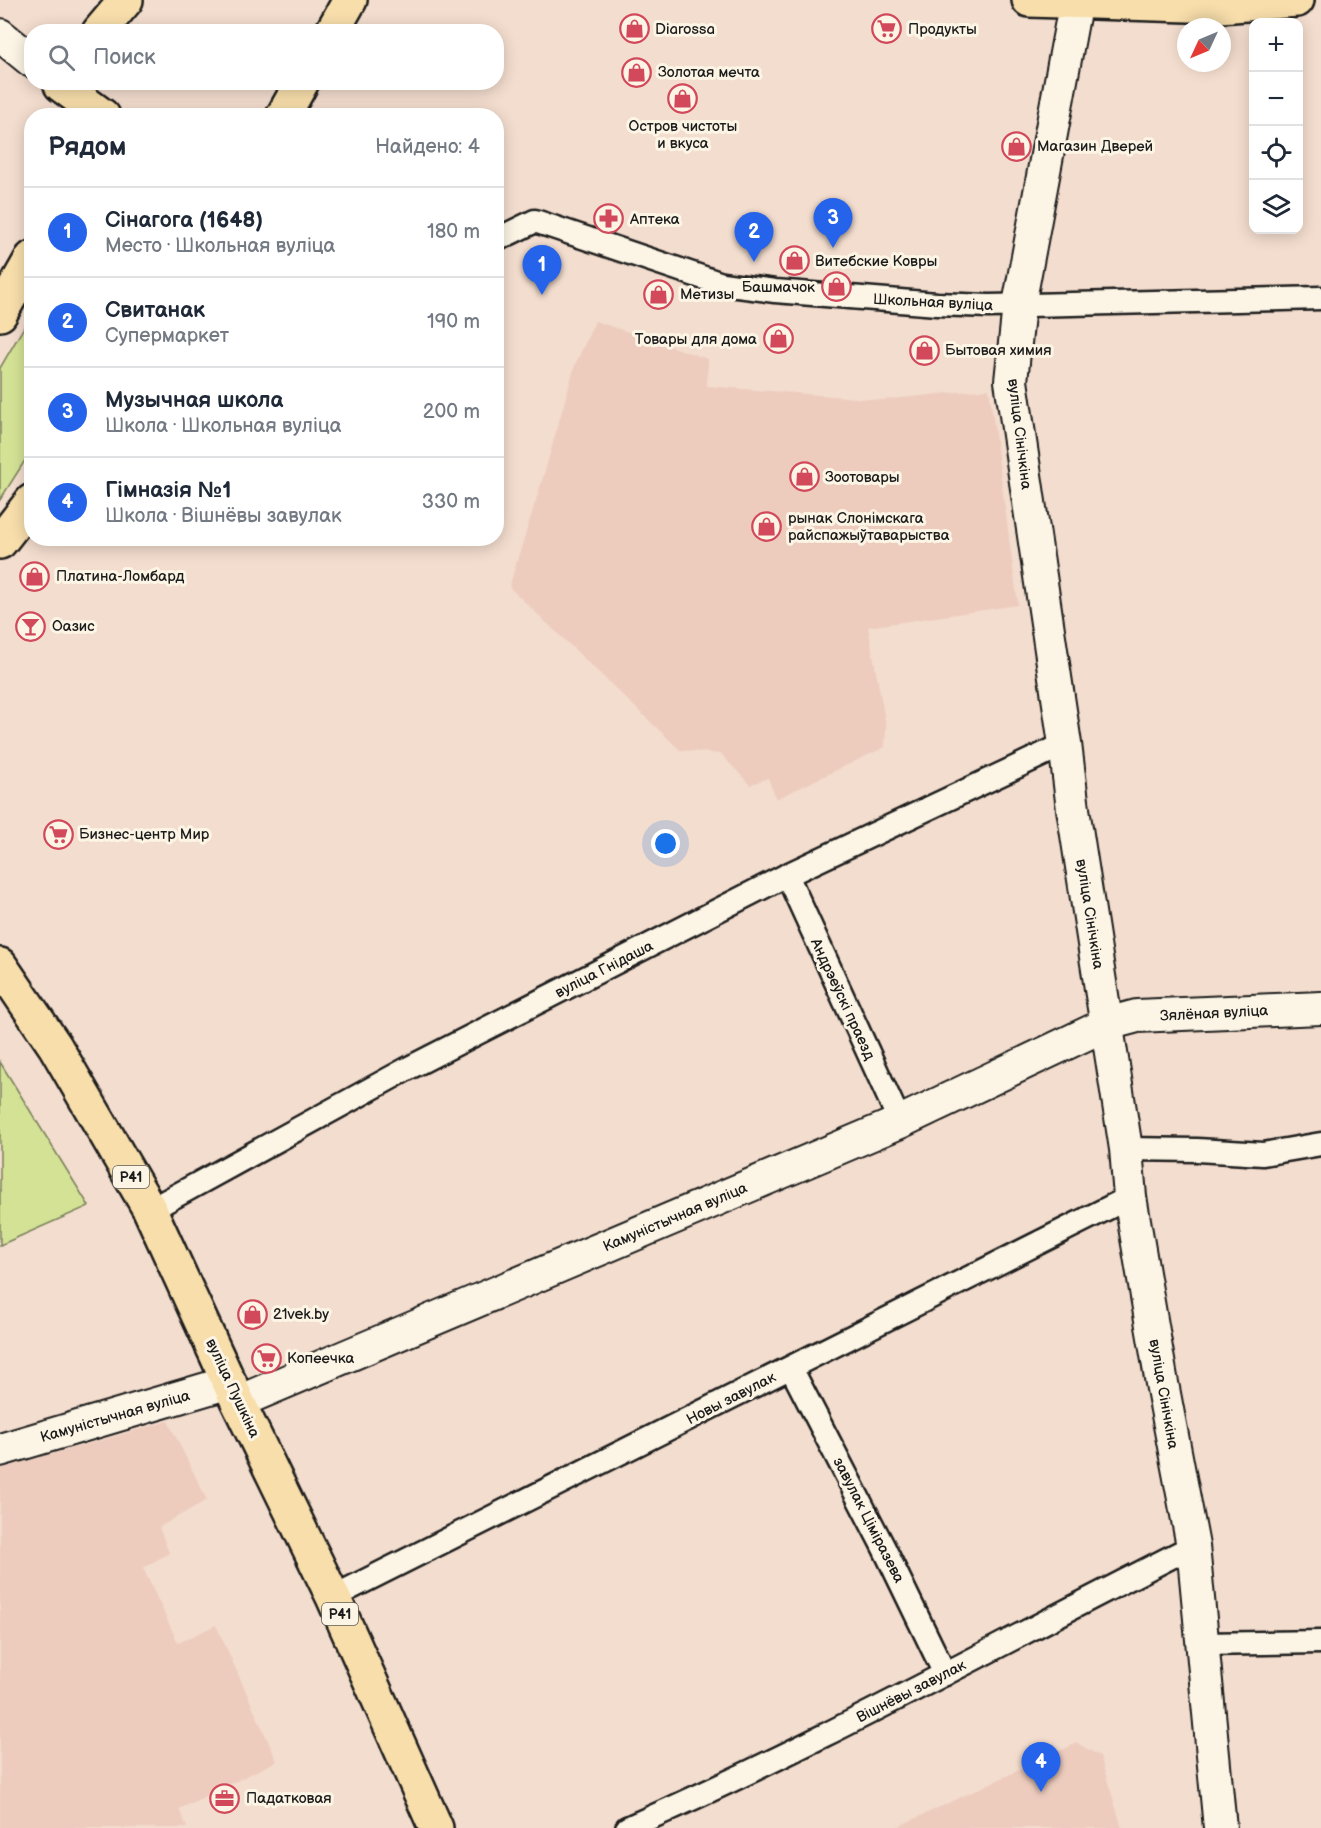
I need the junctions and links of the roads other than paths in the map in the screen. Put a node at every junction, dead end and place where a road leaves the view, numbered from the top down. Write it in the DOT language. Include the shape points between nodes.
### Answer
graph roads {
  1 [pos="126,0"];
  2 [pos="350,0"];
  3 [pos="1029,0"];
  4 [pos="1297,0"];
  5 [pos="1076,1"];
  6 [pos="106,24"];
  7 [pos="336,24"];
  8 [pos="0,35"];
  9 [pos="24,54"];
  10 [pos="69,90"];
  11 [pos="298,90"];
  12 [pos="93,108"];
  13 [pos="287,108"];
  14 [pos="504,236"];
  15 [pos="24,272"];
  16 [pos="1321,298"];
  17 [pos="1018,305"];
  18 [pos="0,314"];
  19 [pos="24,511"];
  20 [pos="0,542"];
  21 [pos="1065,744"];
  22 [pos="787,875"];
  23 [pos="0,965"];
  24 [pos="1321,1008"];
  25 [pos="1107,1024"];
  26 [pos="900,1122"];
  27 [pos="1321,1144"];
  28 [pos="1126,1149"];
  29 [pos="1130,1197"];
  30 [pos="150,1210"];
  31 [pos="791,1368"];
  32 [pos="234,1392"];
  33 [pos="0,1450"];
  34 [pos="1193,1546"];
  35 [pos="333,1598"];
  36 [pos="1321,1642"];
  37 [pos="1202,1644"];
  38 [pos="945,1674"];
  39 [pos="436,1828"];
  40 [pos="627,1828"];
  41 [pos="1220,1828"];
  1 -- 6 [label="main road"];
  2 -- 7 [label="main road"];
  3 -- 5 [label="main road"];
  4 -- 5 [label="main road" via="1220,6"];
  5 -- 17 [label="street, вуліца Сінічкіна"];
  8 -- 9 [label="street"];
  10 -- 12 [label="main road"];
  11 -- 13 [label="main road"];
  14 -- 17 [label="street, Школьная вуліца" via="535,221 722,284 938,304"];
  15 -- 18 [label="main road"];
  16 -- 17 [label="street, Школьная вуліца"];
  17 -- 21 [label="street, вуліца Сінічкіна" via="1011,381"];
  19 -- 20 [label="main road"];
  21 -- 22 [label="street, вуліца Гнідаша"];
  21 -- 25 [label="street, вуліца Сінічкіна"];
  22 -- 26 [label="street, Андрэеўскі праезд"];
  22 -- 30 [label="street, вуліца Гнідаша" via="407,1070"];
  23 -- 30 [label="main road, вуліца Пушкіна / Р41" via="55,1046"];
  24 -- 25 [label="street, Зялёная вуліца" via="1137,1016"];
  25 -- 26 [label="street, Камуністычная вуліца"];
  25 -- 28 [label="street, вуліца Сінічкіна"];
  26 -- 32 [label="street, Камуністычная вуліца"];
  27 -- 28 [label="street" via="1263,1154"];
  28 -- 29 [label="street, вуліца Сінічкіна"];
  29 -- 31 [label="street, Новы завулак"];
  29 -- 34 [label="street, вуліца Сінічкіна"];
  30 -- 32 [label="main road, вуліца Пушкіна / Р41"];
  31 -- 35 [label="street, Новы завулак"];
  31 -- 38 [label="street, завулак Ціміразева"];
  32 -- 33 [label="street, Камуністычная вуліца"];
  32 -- 35 [label="main road, вуліца Пушкіна / Р41"];
  34 -- 37 [label="street, вуліца Сінічкіна"];
  34 -- 38 [label="street, Вішнёвы завулак"];
  35 -- 39 [label="main road, вуліца Пушкіна / Р41"];
  36 -- 37 [label="street"];
  37 -- 41 [label="street, вуліца Сінічкіна"];
  38 -- 40 [label="street, Вішнёвы завулак" via="711,1791"];
}
